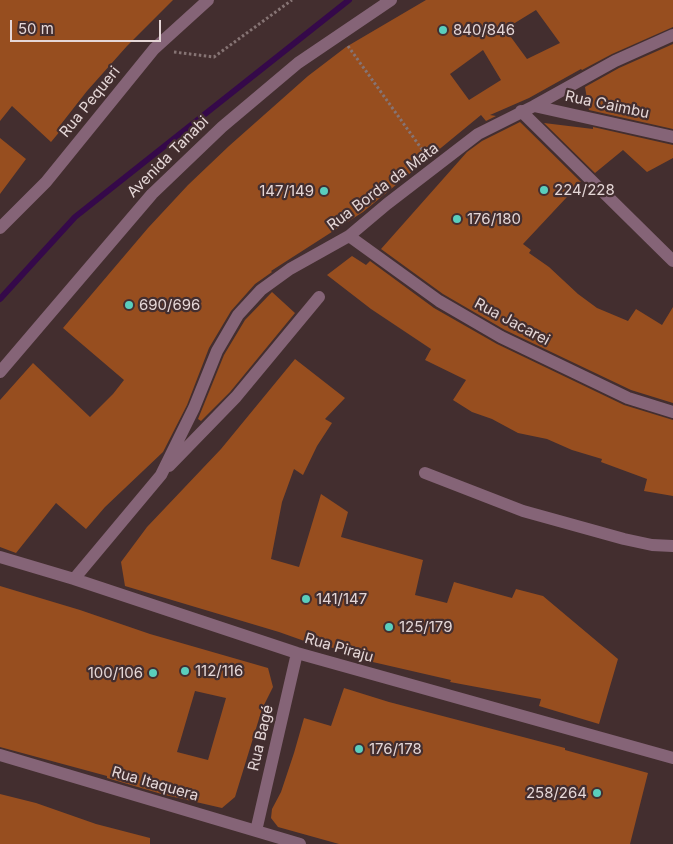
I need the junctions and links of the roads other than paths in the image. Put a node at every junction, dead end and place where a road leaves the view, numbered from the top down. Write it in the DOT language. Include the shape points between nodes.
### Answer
graph roads {
  1 [pos="208,0"];
  2 [pos="391,0"];
  3 [pos="673,35"];
  4 [pos="534,106"];
  5 [pos="521,111"];
  6 [pos="673,136"];
  7 [pos="0,228"];
  8 [pos="349,236"];
  9 [pos="673,261"];
  10 [pos="319,297"];
  11 [pos="0,372"];
  12 [pos="673,412"];
  13 [pos="425,473"];
  14 [pos="160,474"];
  15 [pos="673,546"];
  16 [pos="0,557"];
  17 [pos="74,578"];
  18 [pos="297,653"];
  19 [pos="0,755"];
  20 [pos="673,758"];
  21 [pos="256,831"];
  22 [pos="300,844"];
  1 -- 7 [label="street, Rua Pequeri" via="154,49 46,182"];
  2 -- 11 [label="street, Avenida Tanabi" via="298,63 222,127 152,194"];
  3 -- 4 [label="street, Rua Borda da Mata" via="615,61"];
  4 -- 5 [label="street, Rua Borda da Mata"];
  4 -- 6 [label="street, Rua Caimbu"];
  5 -- 8 [label="street, Rua Borda da Mata" via="478,134"];
  5 -- 9 [label="street"];
  8 -- 12 [label="street, Rua Jacarei" via="439,301 501,337 628,398"];
  8 -- 14 [label="street, Rua Borda da Mata" via="290,269 261,290 238,315 217,351 194,408"];
  10 -- 14 [label="street" via="236,397"];
  13 -- 15 [label="street" via="523,511 624,539"];
  14 -- 17 [label="street, Rua Borda da Mata"];
  16 -- 17 [label="street, Rua Piraju"];
  17 -- 18 [label="street, Rua Piraju"];
  18 -- 20 [label="street, Rua Piraju"];
  18 -- 21 [label="street, Rua Bagé"];
  19 -- 21 [label="street, Rua Itaquera"];
  21 -- 22 [label="street, Rua Itaquera"];
}
